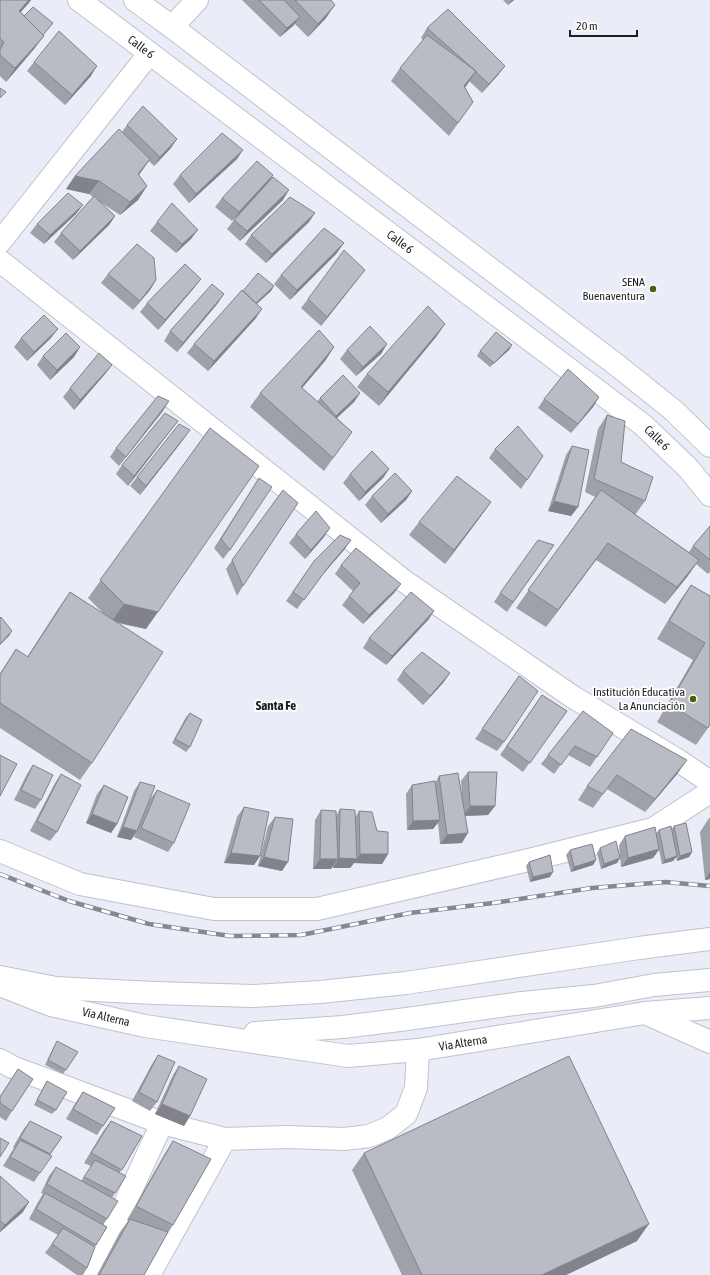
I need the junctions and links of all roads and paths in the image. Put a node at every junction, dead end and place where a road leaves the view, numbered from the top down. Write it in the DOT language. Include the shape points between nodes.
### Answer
graph roads {
  1 [pos="79,0"];
  2 [pos="135,0"];
  3 [pos="197,0"];
  4 [pos="172,27"];
  5 [pos="149,54"];
  6 [pos="0,242"];
  7 [pos="0,261"];
  8 [pos="710,446"];
  9 [pos="710,495"];
  10 [pos="710,782"];
  11 [pos="710,792"];
  12 [pos="0,851"];
  13 [pos="710,939"];
  14 [pos="0,977"];
  15 [pos="710,980"];
  16 [pos="0,985"];
  17 [pos="710,1008"];
  18 [pos="645,1013"];
  19 [pos="216,1036"];
  20 [pos="710,1042"];
  21 [pos="418,1050"];
  22 [pos="0,1060"];
  23 [pos="162,1123"];
  24 [pos="225,1139"];
  25 [pos="92,1275"];
  26 [pos="149,1275"];
  1 -- 5 [label="main road, Calle 6"];
  2 -- 4 [label="main road"];
  3 -- 4 [label="main road"];
  4 -- 8 [label="main road" via="618,366 673,410"];
  5 -- 6 [label="main road"];
  5 -- 9 [label="main road, Calle 6" via="643,425 688,468"];
  7 -- 10 [label="main road" via="404,581 573,697"];
  11 -- 12 [label="main road" via="653,829 533,860 317,909 214,909 80,884"];
  13 -- 14 [label="main road" via="406,983 253,996 56,988"];
  15 -- 19 [label="main road, Via Alterna" via="654,985 594,996 343,1027"];
  16 -- 19 [label="main road, Via Alterna" via="51,1005 145,1026"];
  17 -- 18 [label="main road, Via Alterna"];
  18 -- 20 [label="main road"];
  18 -- 21 [label="main road, Via Alterna"];
  19 -- 21 [label="main road, Via Alterna" via="348,1056"];
  21 -- 24 [label="main road" via="416,1088 406,1114 388,1128 369,1136 344,1139"];
  22 -- 23 [label="main road" via="12,1067"];
  23 -- 24 [label="main road"];
  23 -- 25 [label="main road"];
  24 -- 26 [label="main road"];
}
